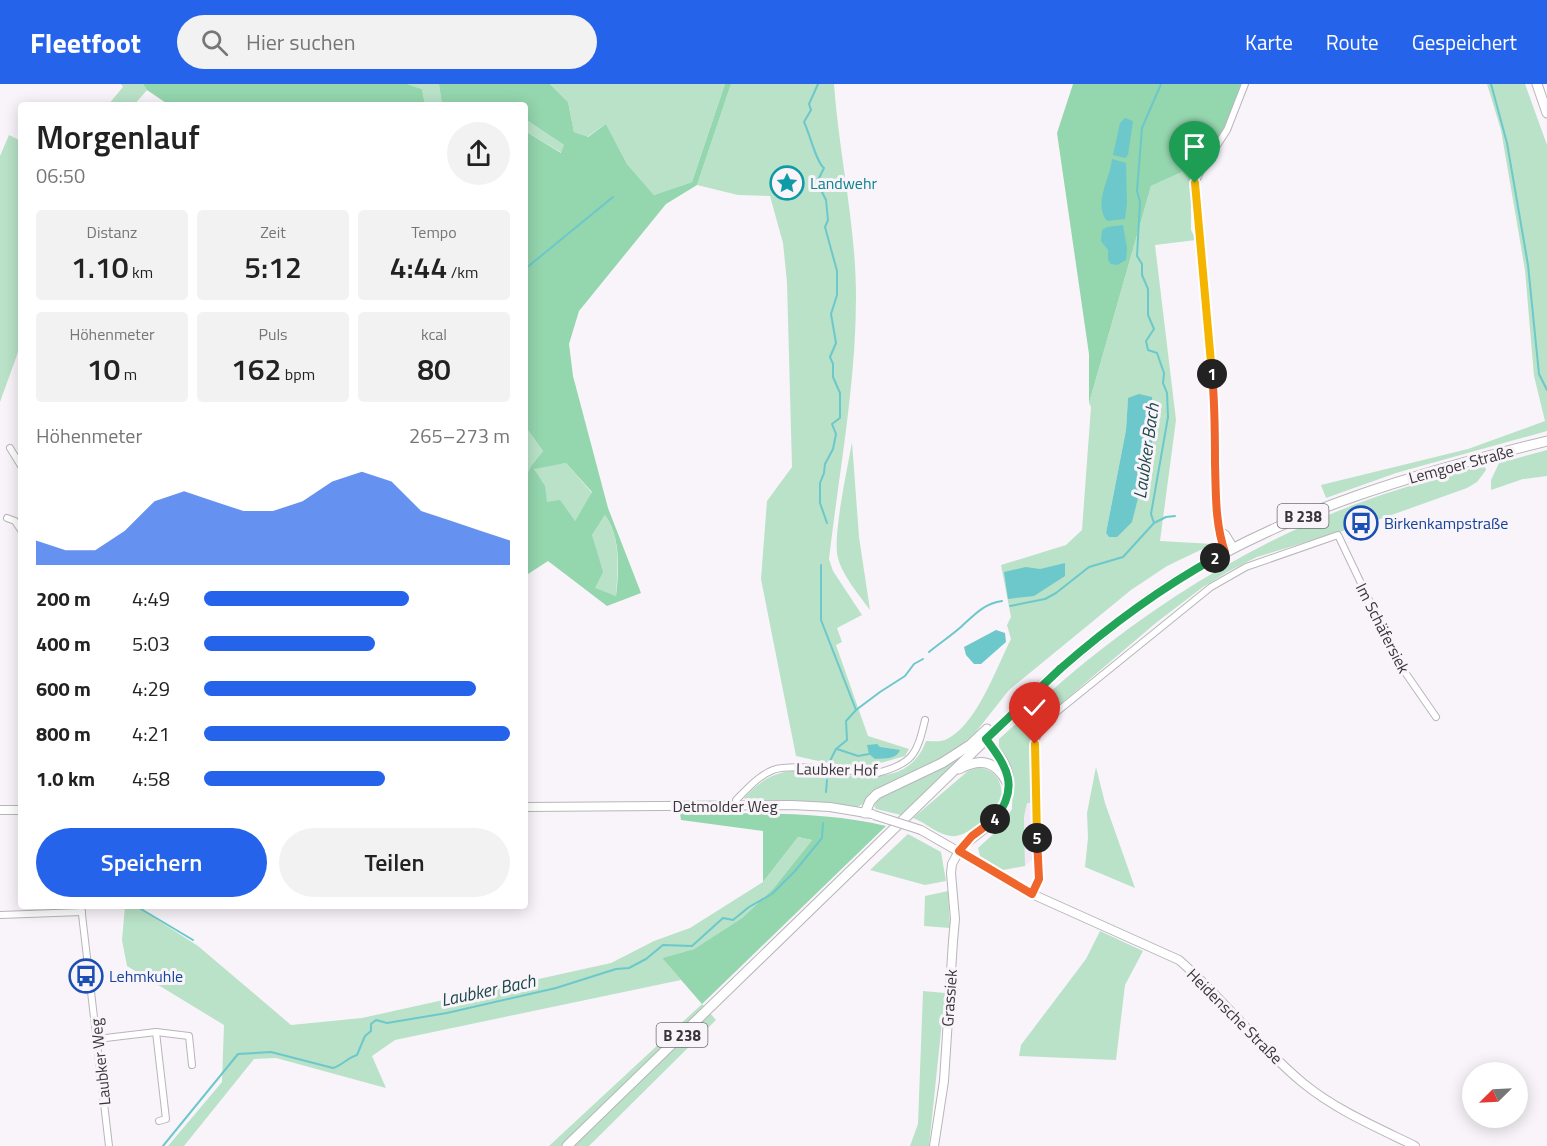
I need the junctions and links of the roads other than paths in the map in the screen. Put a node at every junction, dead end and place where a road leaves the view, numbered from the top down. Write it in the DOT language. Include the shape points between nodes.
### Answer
graph roads {
  1 [pos="1245,84"];
  2 [pos="1537,84"];
  3 [pos="1547,112"];
  4 [pos="1547,441"];
  5 [pos="10,448"];
  6 [pos="18,461"];
  7 [pos="7,518"];
  8 [pos="18,526"];
  9 [pos="1230,550"];
  10 [pos="1010,716"];
  11 [pos="1436,717"];
  12 [pos="925,720"];
  13 [pos="986,739"];
  14 [pos="950,774"];
  15 [pos="1008,784"];
  16 [pos="736,805"];
  17 [pos="528,807"];
  18 [pos="0,810"];
  19 [pos="18,810"];
  20 [pos="869,814"];
  21 [pos="921,830"];
  22 [pos="959,851"];
  23 [pos="1032,894"];
  24 [pos="82,909"];
  25 [pos="0,915"];
  26 [pos="156,1032"];
  27 [pos="97,1039"];
  28 [pos="192,1065"];
  29 [pos="165,1119"];
  30 [pos="109,1146"];
  31 [pos="567,1146"];
  32 [pos="934,1146"];
  33 [pos="1415,1146"];
  1 -- 9 [label="street" via="1227,130 1195,183 1214,403 1216,513"];
  2 -- 3 [label="main road"];
  4 -- 9 [label="main road, Lemgoer Straße / B 238" via="1439,468 1375,489 1293,520"];
  5 -- 6 [label="street"];
  7 -- 8 [label="street"];
  9 -- 10 [label="main road, B 238" via="1172,583 1124,617"];
  10 -- 13 [label="main road, B 238"];
  10 -- 20 [label="main road, B 238" via="942,763 877,794 870,801"];
  11 -- 23 [label="street, Im Schäfersiek" via="1400,665 1338,535 1246,567 1211,587 1038,730 1034,764 1039,879"];
  12 -- 16 [label="street, Laubker Hof" via="915,753 895,767 877,772 794,768 772,771 758,779 736,800"];
  13 -- 14 [label="main road, B 238"];
  13 -- 15 [label="main road" via="1005,765"];
  14 -- 15 [label="main road" via="973,763 988,763 996,767"];
  14 -- 31 [label="main road, B 238"];
  15 -- 22 [label="main road" via="999,814"];
  16 -- 17 [label="street, Detmolder Weg"];
  16 -- 20 [label="street, Detmolder Weg" via="811,806"];
  18 -- 19 [label="street"];
  20 -- 21 [label="street, Detmolder Weg, bridge"];
  21 -- 22 [label="street, Heidensche Straße"];
  22 -- 23 [label="street, Heidensche Straße"];
  22 -- 32 [label="street, Grassiek" via="951,868 955,919 944,1081"];
  23 -- 33 [label="street, Heidensche Straße" via="1179,960 1303,1083 1343,1111"];
  24 -- 25 [label="street"];
  24 -- 27 [label="street, Laubker Weg"];
  26 -- 27 [label="street"];
  26 -- 28 [label="street" via="189,1036"];
  26 -- 29 [label="street"];
  27 -- 30 [label="street, Laubker Weg"];
}
